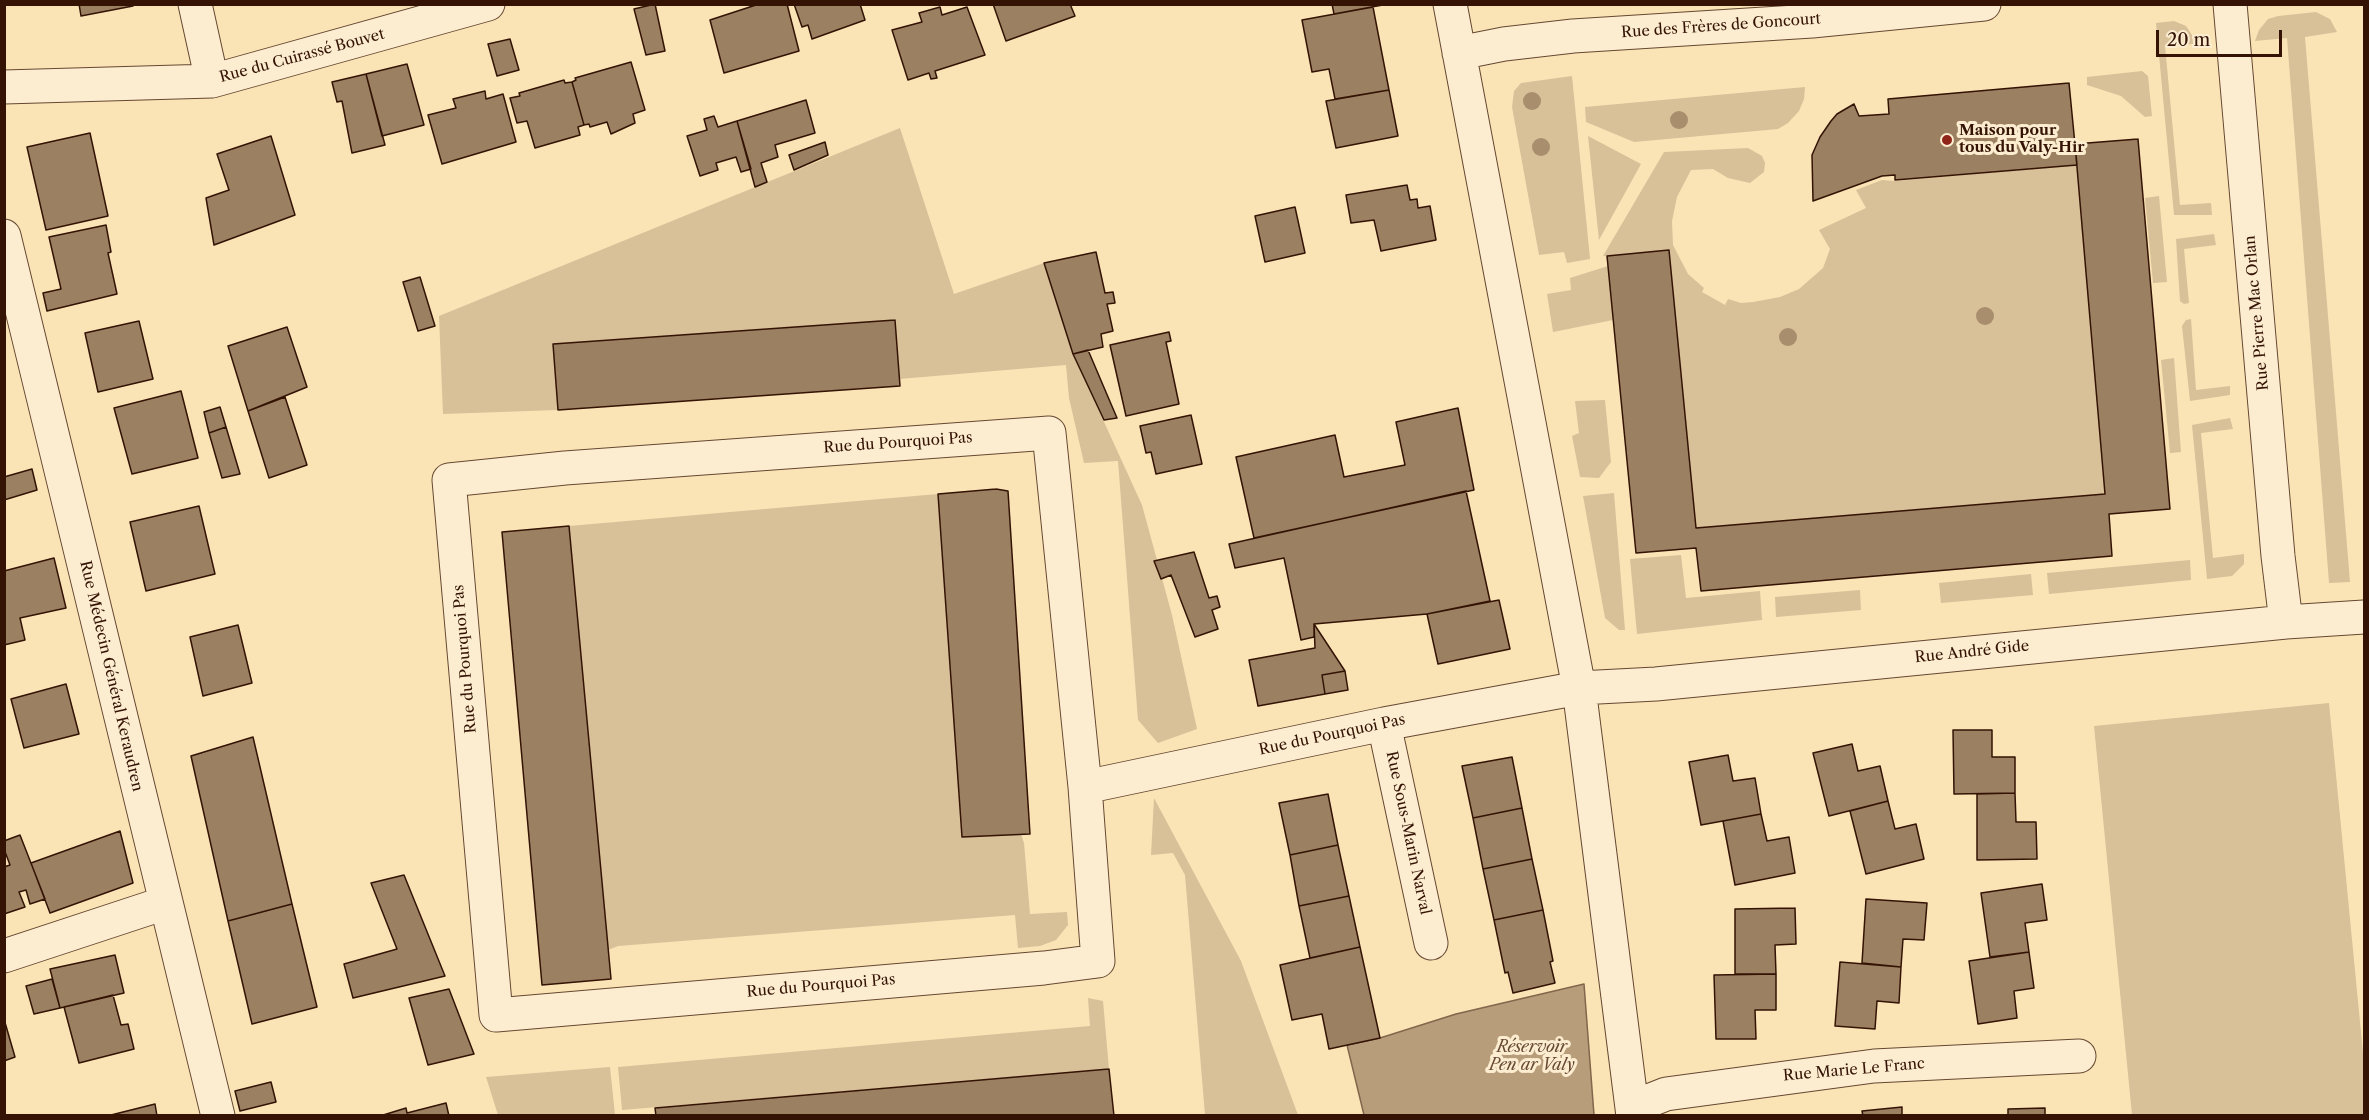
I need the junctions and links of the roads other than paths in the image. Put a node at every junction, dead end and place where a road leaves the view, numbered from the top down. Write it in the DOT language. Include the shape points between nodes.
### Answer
graph roads {
  1 [pos="195,4"];
  2 [pos="488,4"];
  3 [pos="1450,4"];
  4 [pos="1984,4"];
  5 [pos="2230,4"];
  6 [pos="1459,53"];
  7 [pos="212,81"];
  8 [pos="4,87"];
  9 [pos="4,236"];
  10 [pos="13,306"];
  11 [pos="2364,617"];
  12 [pos="2286,622"];
  13 [pos="1579,688"];
  14 [pos="1384,724"];
  15 [pos="1085,787"];
  16 [pos="165,903"];
  17 [pos="1431,943"];
  18 [pos="4,956"];
  19 [pos="2079,1056"];
  20 [pos="1633,1111"];
  21 [pos="218,1116"];
  1 -- 7 [label="street"];
  2 -- 7 [label="street, Rue du Cuirassé Bouvet"];
  3 -- 6 [label="street"];
  4 -- 6 [label="street, Rue des Frères de Goncourt" via="1812,21 1572,36"];
  5 -- 12 [label="street, Rue Pierre Mac Orlan"];
  6 -- 13 [label="street"];
  7 -- 8 [label="street, Rue du Cuirassé Bouvet"];
  9 -- 10 [label="street, Rue Médecin Général Keraudren"];
  10 -- 16 [label="street, Rue Médecin Général Keraudren"];
  11 -- 12 [label="street, Rue André Gide"];
  12 -- 13 [label="street, Rue André Gide"];
  13 -- 14 [label="street, Rue du Pourquoi Pas"];
  13 -- 20 [label="street"];
  14 -- 15 [label="street, Rue du Pourquoi Pas"];
  14 -- 17 [label="street, Rue Sous-Marin Narval"];
  15 -- 15 [label="street, Rue du Pourquoi Pas" via="1098,961 495,1015 449,480 1049,433"];
  16 -- 18 [label="street"];
  16 -- 21 [label="street, Rue Médecin Général Keraudren"];
  19 -- 20 [label="street, Rue Marie Le Franc" via="1851,1068 1666,1094"];
}
